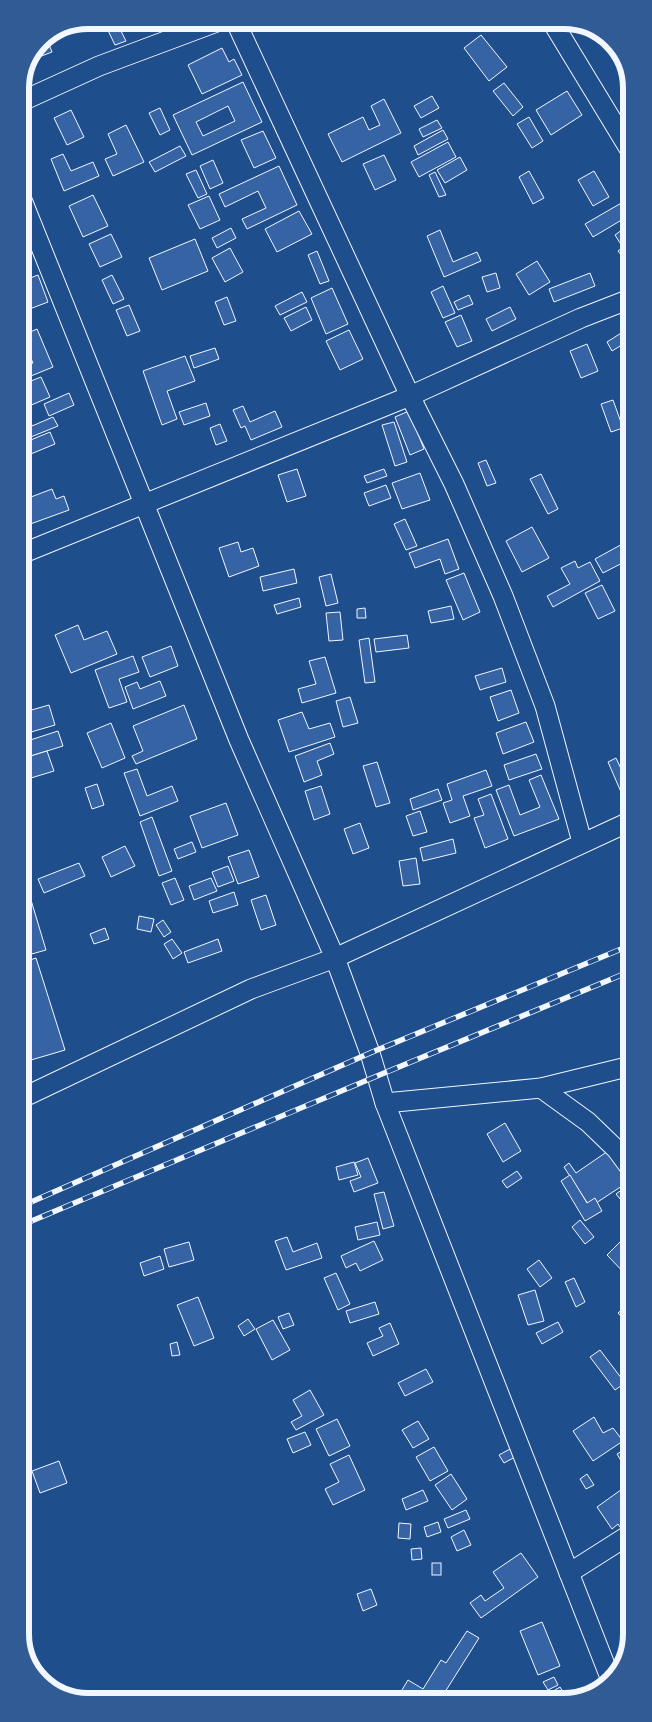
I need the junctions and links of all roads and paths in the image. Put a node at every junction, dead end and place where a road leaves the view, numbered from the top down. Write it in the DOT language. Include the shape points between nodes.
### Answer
graph roads {
  1 [pos="198,29"];
  2 [pos="239,29"];
  3 [pos="556,29"];
  4 [pos="29,98"];
  5 [pos="623,138"];
  6 [pos="29,218"];
  7 [pos="623,302"];
  8 [pos="410,396"];
  9 [pos="143,504"];
  10 [pos="29,551"];
  11 [pos="623,824"];
  12 [pos="582,842"];
  13 [pos="335,958"];
  14 [pos="623,1068"];
  15 [pos="541,1088"];
  16 [pos="29,1095"];
  17 [pos="385,1103"];
  18 [pos="623,1157"];
  19 [pos="623,1539"];
  20 [pos="570,1573"];
  21 [pos="608,1673"];
  1 -- 4 [label="street" via="99,66"];
  2 -- 8 [label="street"];
  3 -- 5 [label="street"];
  6 -- 9 [label="street"];
  7 -- 8 [label="street"];
  8 -- 9 [label="street"];
  8 -- 12 [label="street" via="454,484 503,596 545,706"];
  9 -- 10 [label="street"];
  9 -- 13 [label="street" via="239,740"];
  11 -- 12 [label="street"];
  12 -- 13 [label="street"];
  13 -- 16 [label="street" via="251,989"];
  13 -- 17 [label="street"];
  14 -- 15 [label="street"];
  15 -- 17 [label="street"];
  15 -- 18 [label="street" via="588,1122"];
  17 -- 20 [label="street"];
  19 -- 20 [label="street"];
  20 -- 21 [label="street"];
}
